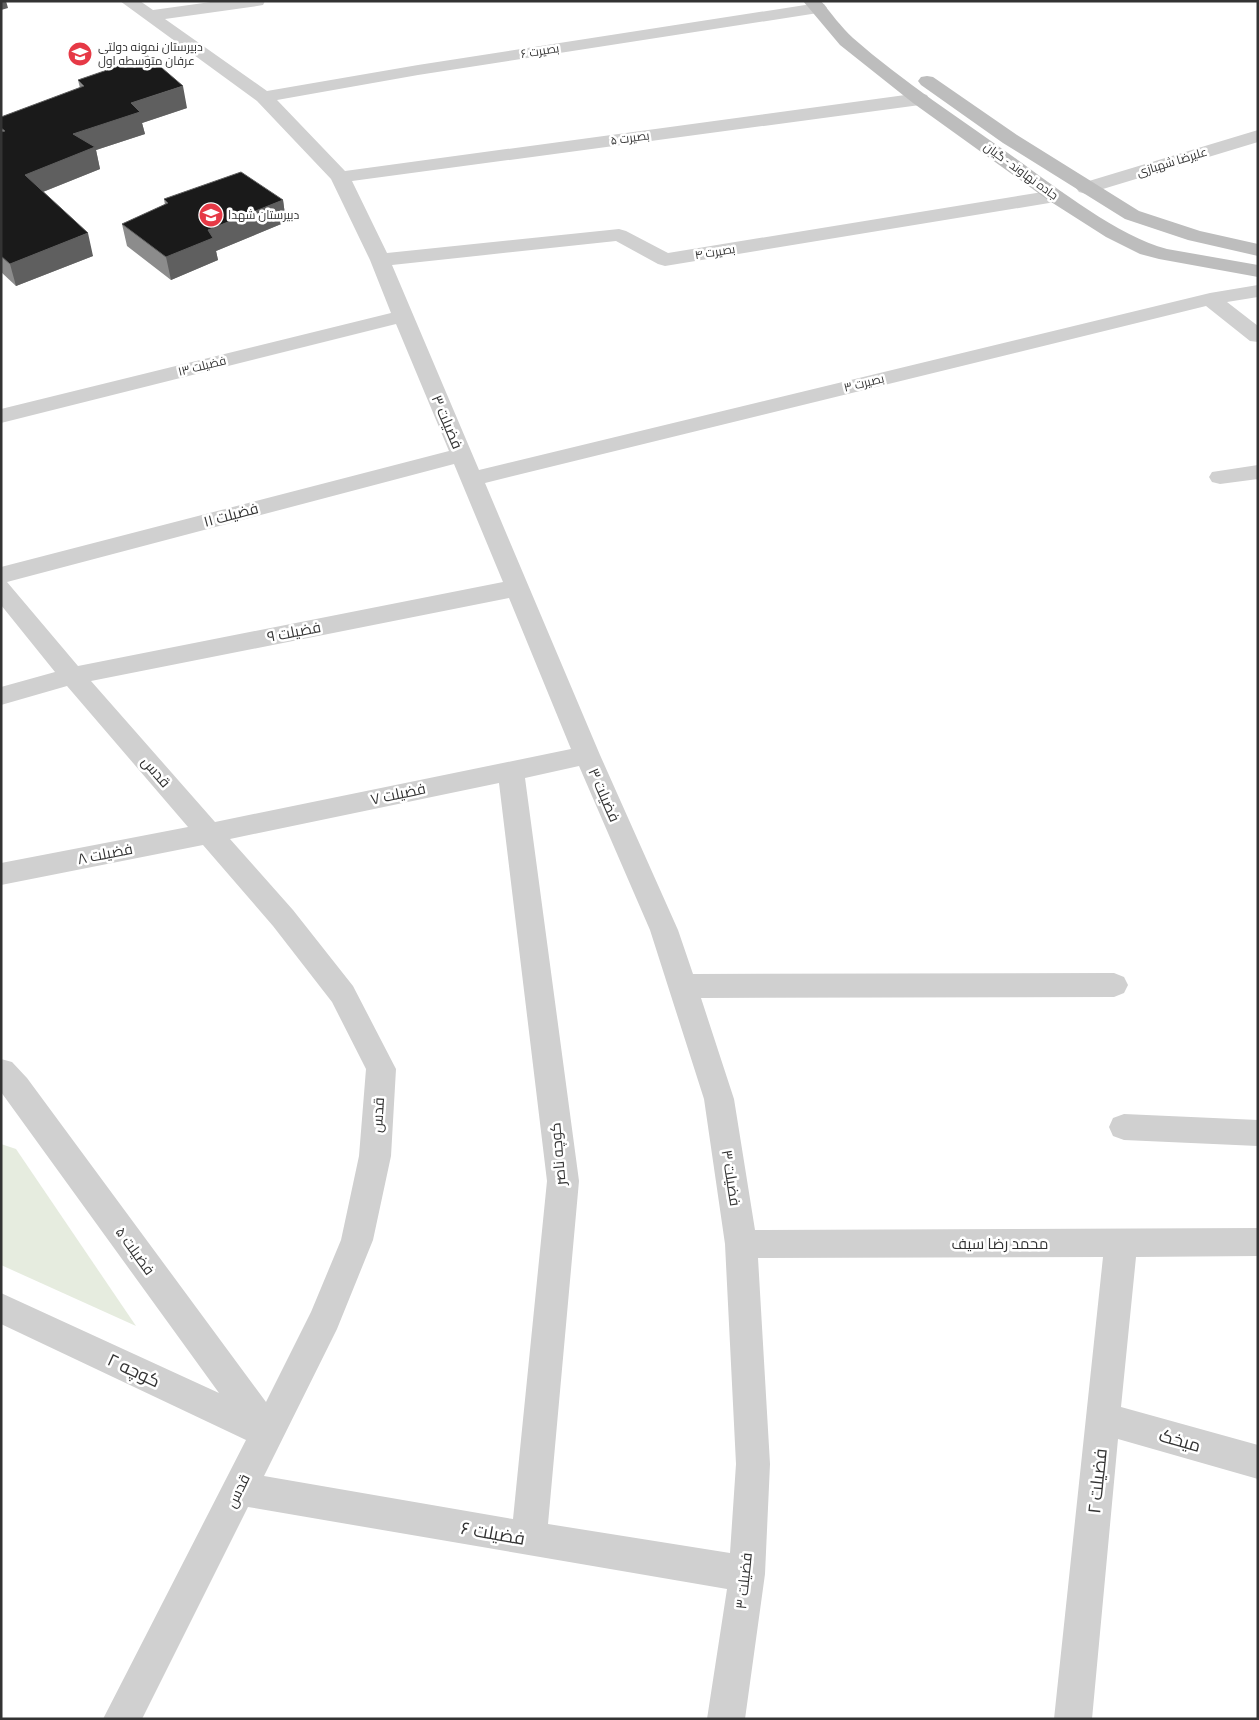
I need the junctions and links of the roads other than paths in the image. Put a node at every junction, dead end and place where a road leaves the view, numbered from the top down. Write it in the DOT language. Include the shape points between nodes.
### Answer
graph roads {
  1 [pos="128,1"];
  2 [pos="256,1"];
  3 [pos="814,4"];
  4 [pos="150,16"];
  5 [pos="264,97"];
  6 [pos="920,99"];
  7 [pos="1258,136"];
  8 [pos="340,177"];
  9 [pos="1086,188"];
  10 [pos="1055,196"];
  11 [pos="1258,250"];
  12 [pos="380,260"];
  13 [pos="1258,271"];
  14 [pos="1258,290"];
  15 [pos="1210,299"];
  16 [pos="403,316"];
  17 [pos="1258,336"];
  18 [pos="1,416"];
  19 [pos="461,455"];
  20 [pos="1258,472"];
  21 [pos="1220,477"];
  22 [pos="471,479"];
  23 [pos="1,575"];
  24 [pos="1,588"];
  25 [pos="516,588"];
  26 [pos="72,676"];
  27 [pos="1,696"];
  28 [pos="587,755"];
  29 [pos="511,771"];
  30 [pos="210,834"];
  31 [pos="1,874"];
  32 [pos="1114,985"];
  33 [pos="682,986"];
  34 [pos="6,1081"];
  35 [pos="1124,1127"];
  36 [pos="1258,1133"];
  37 [pos="1258,1242"];
  38 [pos="1121,1243"];
  39 [pos="741,1244"];
  40 [pos="1,1308"];
  41 [pos="1103,1418"];
  42 [pos="267,1432"];
  43 [pos="1258,1462"];
  44 [pos="240,1489"];
  45 [pos="529,1539"];
  46 [pos="747,1574"];
  47 [pos="122,1719"];
  48 [pos="726,1719"];
  49 [pos="1073,1719"];
  1 -- 4 [label="street, فضیلت ۳"];
  2 -- 4 [label="street"];
  3 -- 5 [label="street, بصیرت ۶"];
  3 -- 6 [label="main road, جاده نهاوند - گیان" via="846,41"];
  3 -- 9 [label="main road, جاده نهاوند - گیان"];
  4 -- 5 [label="street, فضیلت ۳"];
  5 -- 8 [label="street, فضیلت ۳"];
  6 -- 8 [label="street, بصیرت ۵"];
  6 -- 10 [label="main road, جاده نهاوند - گیان"];
  7 -- 9 [label="street, علیرضا شهبازی"];
  8 -- 12 [label="street, فضیلت ۳"];
  9 -- 11 [label="main road, جاده نهاوند - گیان" via="1150,222"];
  10 -- 12 [label="street, بصیرت ۴" via="664,260 619,235"];
  10 -- 13 [label="main road, جاده نهاوند - گیان" via="1112,233 1146,250"];
  12 -- 16 [label="street, فضیلت ۳"];
  14 -- 15 [label="street, بصیرت ۳"];
  15 -- 17 [label="street"];
  15 -- 22 [label="street, بصیرت ۳"];
  16 -- 18 [label="street, فضیلت ۱۳"];
  16 -- 19 [label="street, فضیلت ۳"];
  19 -- 22 [label="street, فضیلت ۳"];
  19 -- 23 [label="street, فضیلت ۱۱"];
  20 -- 21 [label="street"];
  22 -- 25 [label="street, فضیلت ۳"];
  24 -- 26 [label="street, قدس"];
  25 -- 26 [label="street, فضیلت ۹"];
  25 -- 28 [label="street, فضیلت ۳"];
  26 -- 27 [label="street, فضیلت ۹"];
  26 -- 30 [label="street, قدس"];
  28 -- 29 [label="street, فضیلت ۷"];
  28 -- 33 [label="street, فضیلت ۳" via="664,930"];
  29 -- 30 [label="street, فضیلت ۷"];
  29 -- 45 [label="street, کوچه ناصر" via="563,1180"];
  30 -- 31 [label="street, فضیلت ۸"];
  30 -- 42 [label="street, قدس" via="343,994 382,1069 376,1156 357,1240 325,1318"];
  32 -- 33 [label="street"];
  33 -- 39 [label="street, فضیلت ۳" via="719,1099"];
  34 -- 42 [label="street, فضیلت ۵"];
  35 -- 36 [label="street"];
  37 -- 38 [label="street, محمد رضا سیف"];
  38 -- 39 [label="street, محمد رضا سیف"];
  38 -- 41 [label="street, فضیلت ۲"];
  39 -- 46 [label="street, فضیلت ۳" via="753,1464"];
  40 -- 42 [label="street, کوچه ۲"];
  41 -- 43 [label="street, میخک"];
  41 -- 49 [label="street, فضیلت ۲"];
  42 -- 44 [label="street, قدس"];
  44 -- 45 [label="street, فضیلت ۶"];
  44 -- 47 [label="street, قدس"];
  45 -- 46 [label="street, فضیلت ۶"];
  46 -- 48 [label="street, فضیلت ۳"];
}
